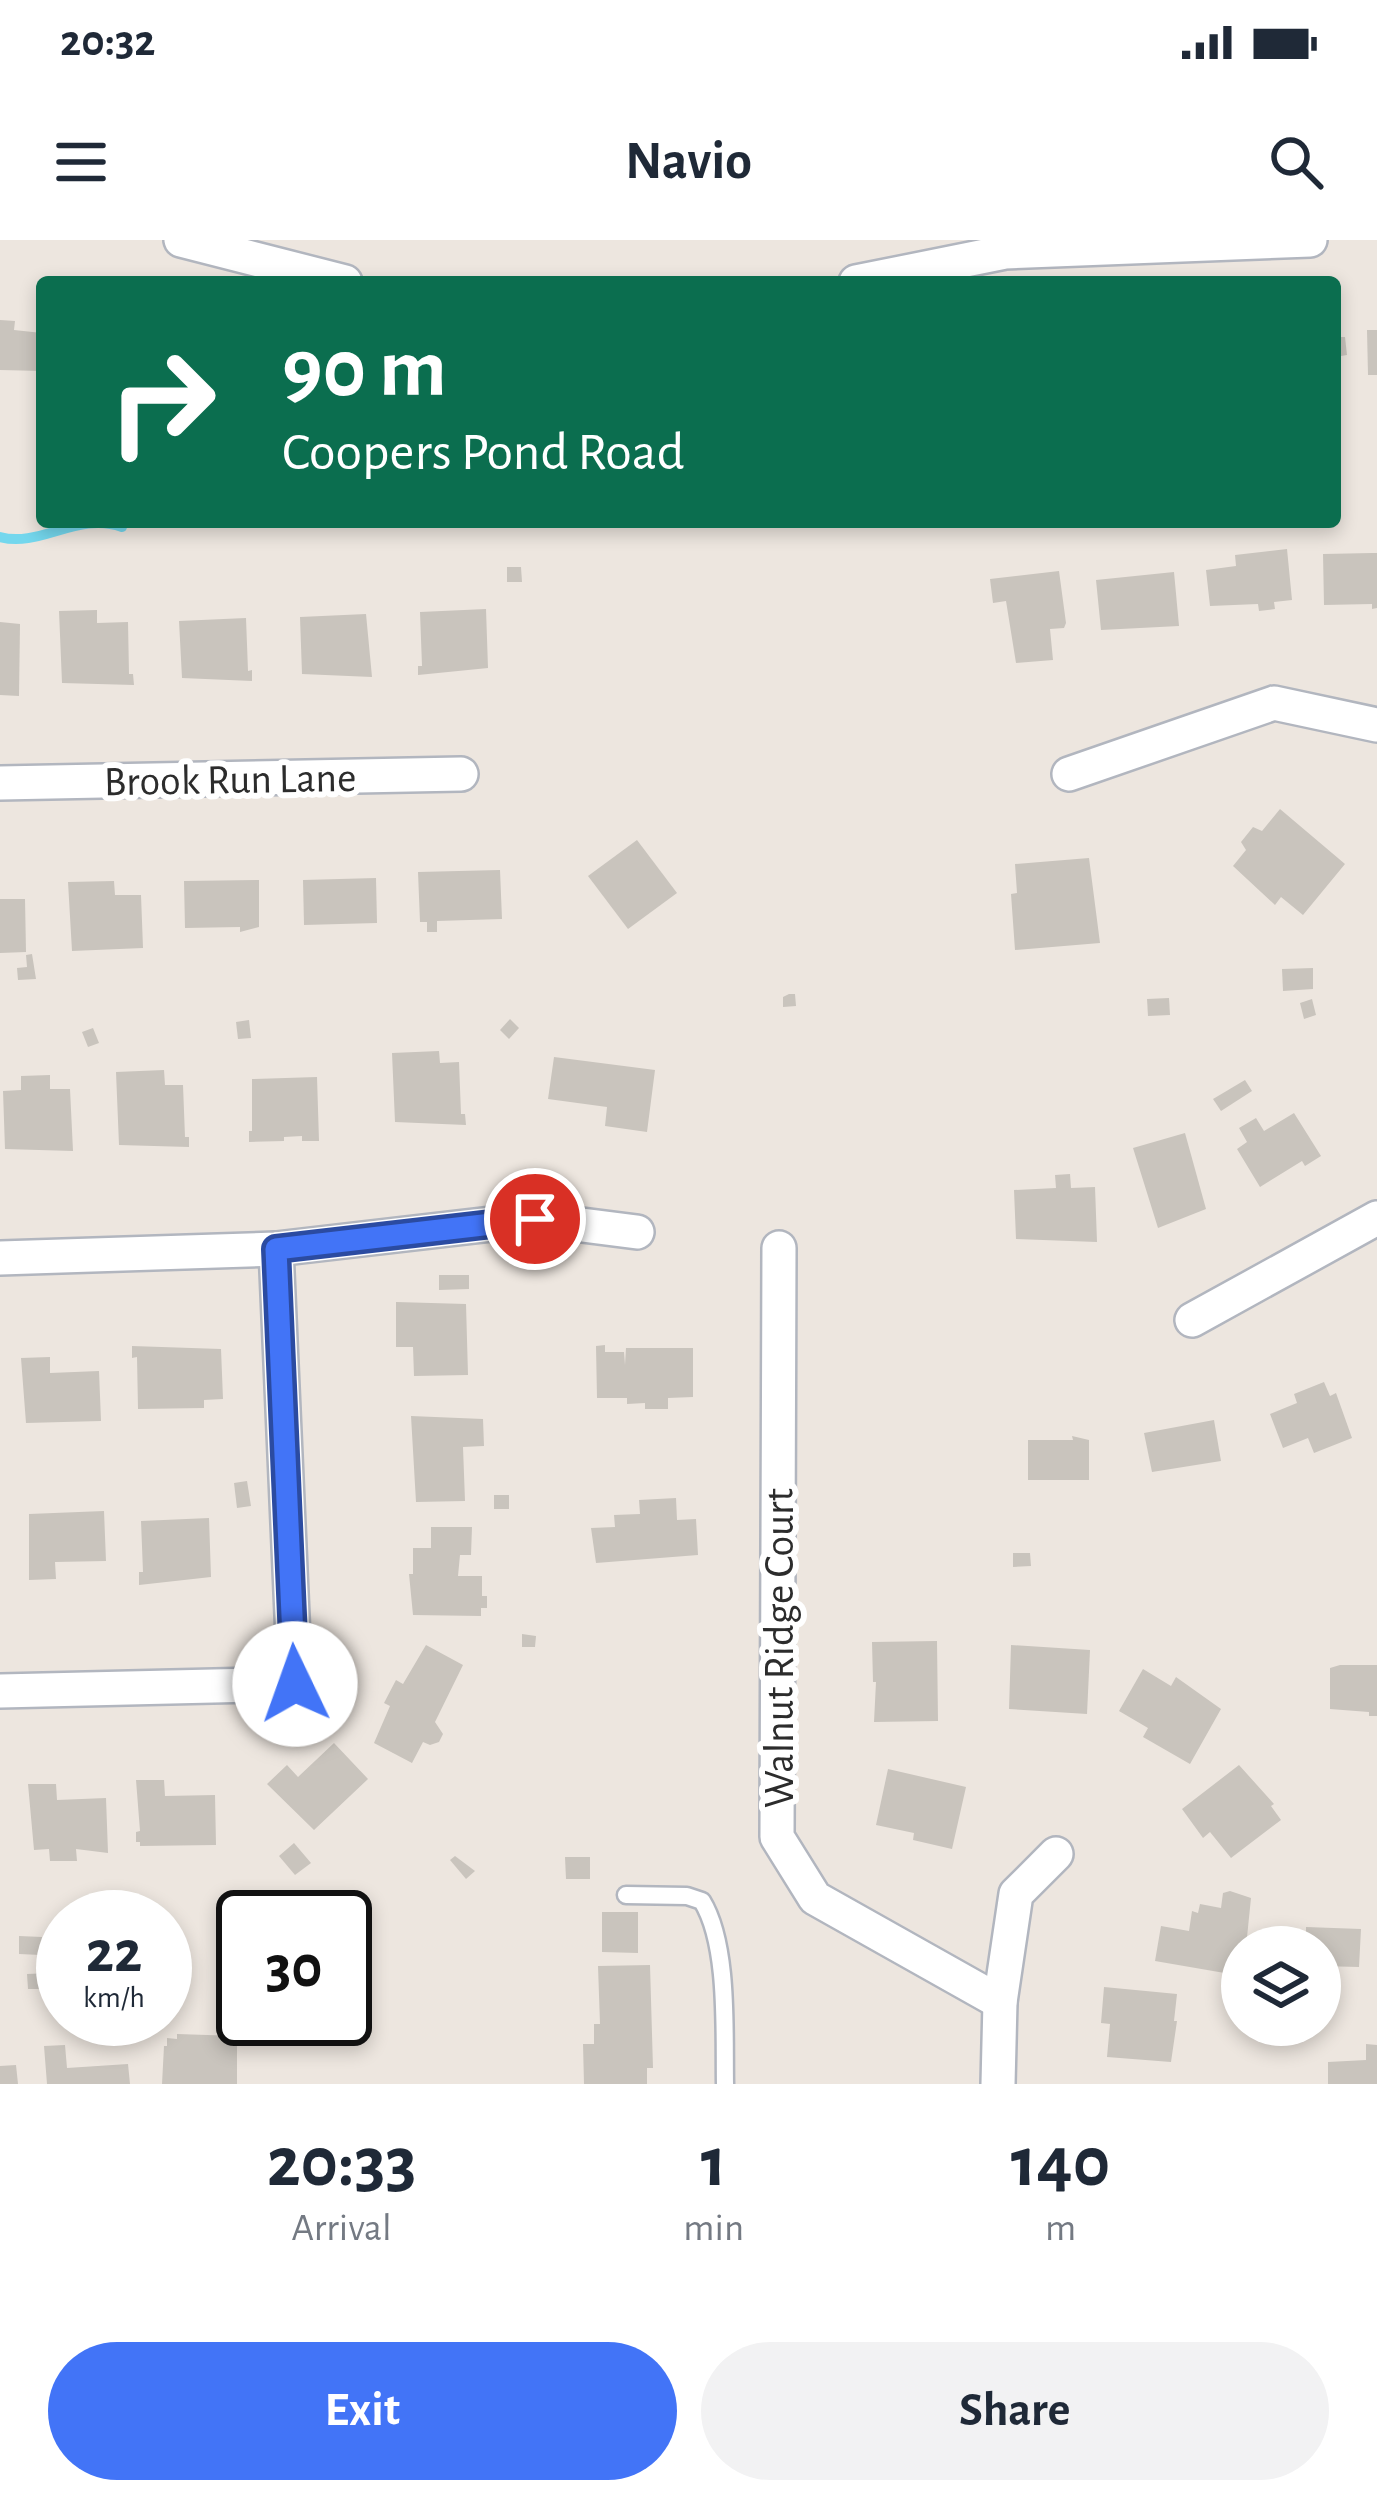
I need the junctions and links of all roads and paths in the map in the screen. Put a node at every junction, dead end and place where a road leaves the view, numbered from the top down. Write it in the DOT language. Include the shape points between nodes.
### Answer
graph roads {
  1 [pos="181,240"];
  2 [pos="1310,240"];
  3 [pos="322,276"];
  4 [pos="885,276"];
  5 [pos="1377,725"];
  6 [pos="460,774"];
  7 [pos="1069,774"];
  8 [pos="0,783"];
  9 [pos="1377,1219"];
  10 [pos="637,1232"];
  11 [pos="778,1248"];
  12 [pos="276,1249"];
  13 [pos="0,1258"];
  14 [pos="1192,1320"];
  15 [pos="0,1691"];
  16 [pos="1056,1854"];
  17 [pos="626,1895"];
  18 [pos="1000,2002"];
  19 [pos="725,2084"];
  20 [pos="998,2084"];
  1 -- 3 [label="street"];
  2 -- 4 [label="street" via="1005,251"];
  5 -- 7 [label="street" via="1274,704"];
  6 -- 8 [label="street, Brook Run Lane"];
  9 -- 14 [label="street"];
  10 -- 12 [label="street" via="535,1219"];
  11 -- 18 [label="street, Walnut Ridge Court" via="778,1837 814,1898"];
  12 -- 13 [label="street"];
  12 -- 15 [label="street" via="295,1684"];
  16 -- 18 [label="street" via="1016,1894"];
  17 -- 19 [label="lane" via="687,1896 713,1918"];
  18 -- 20 [label="street"];
}
